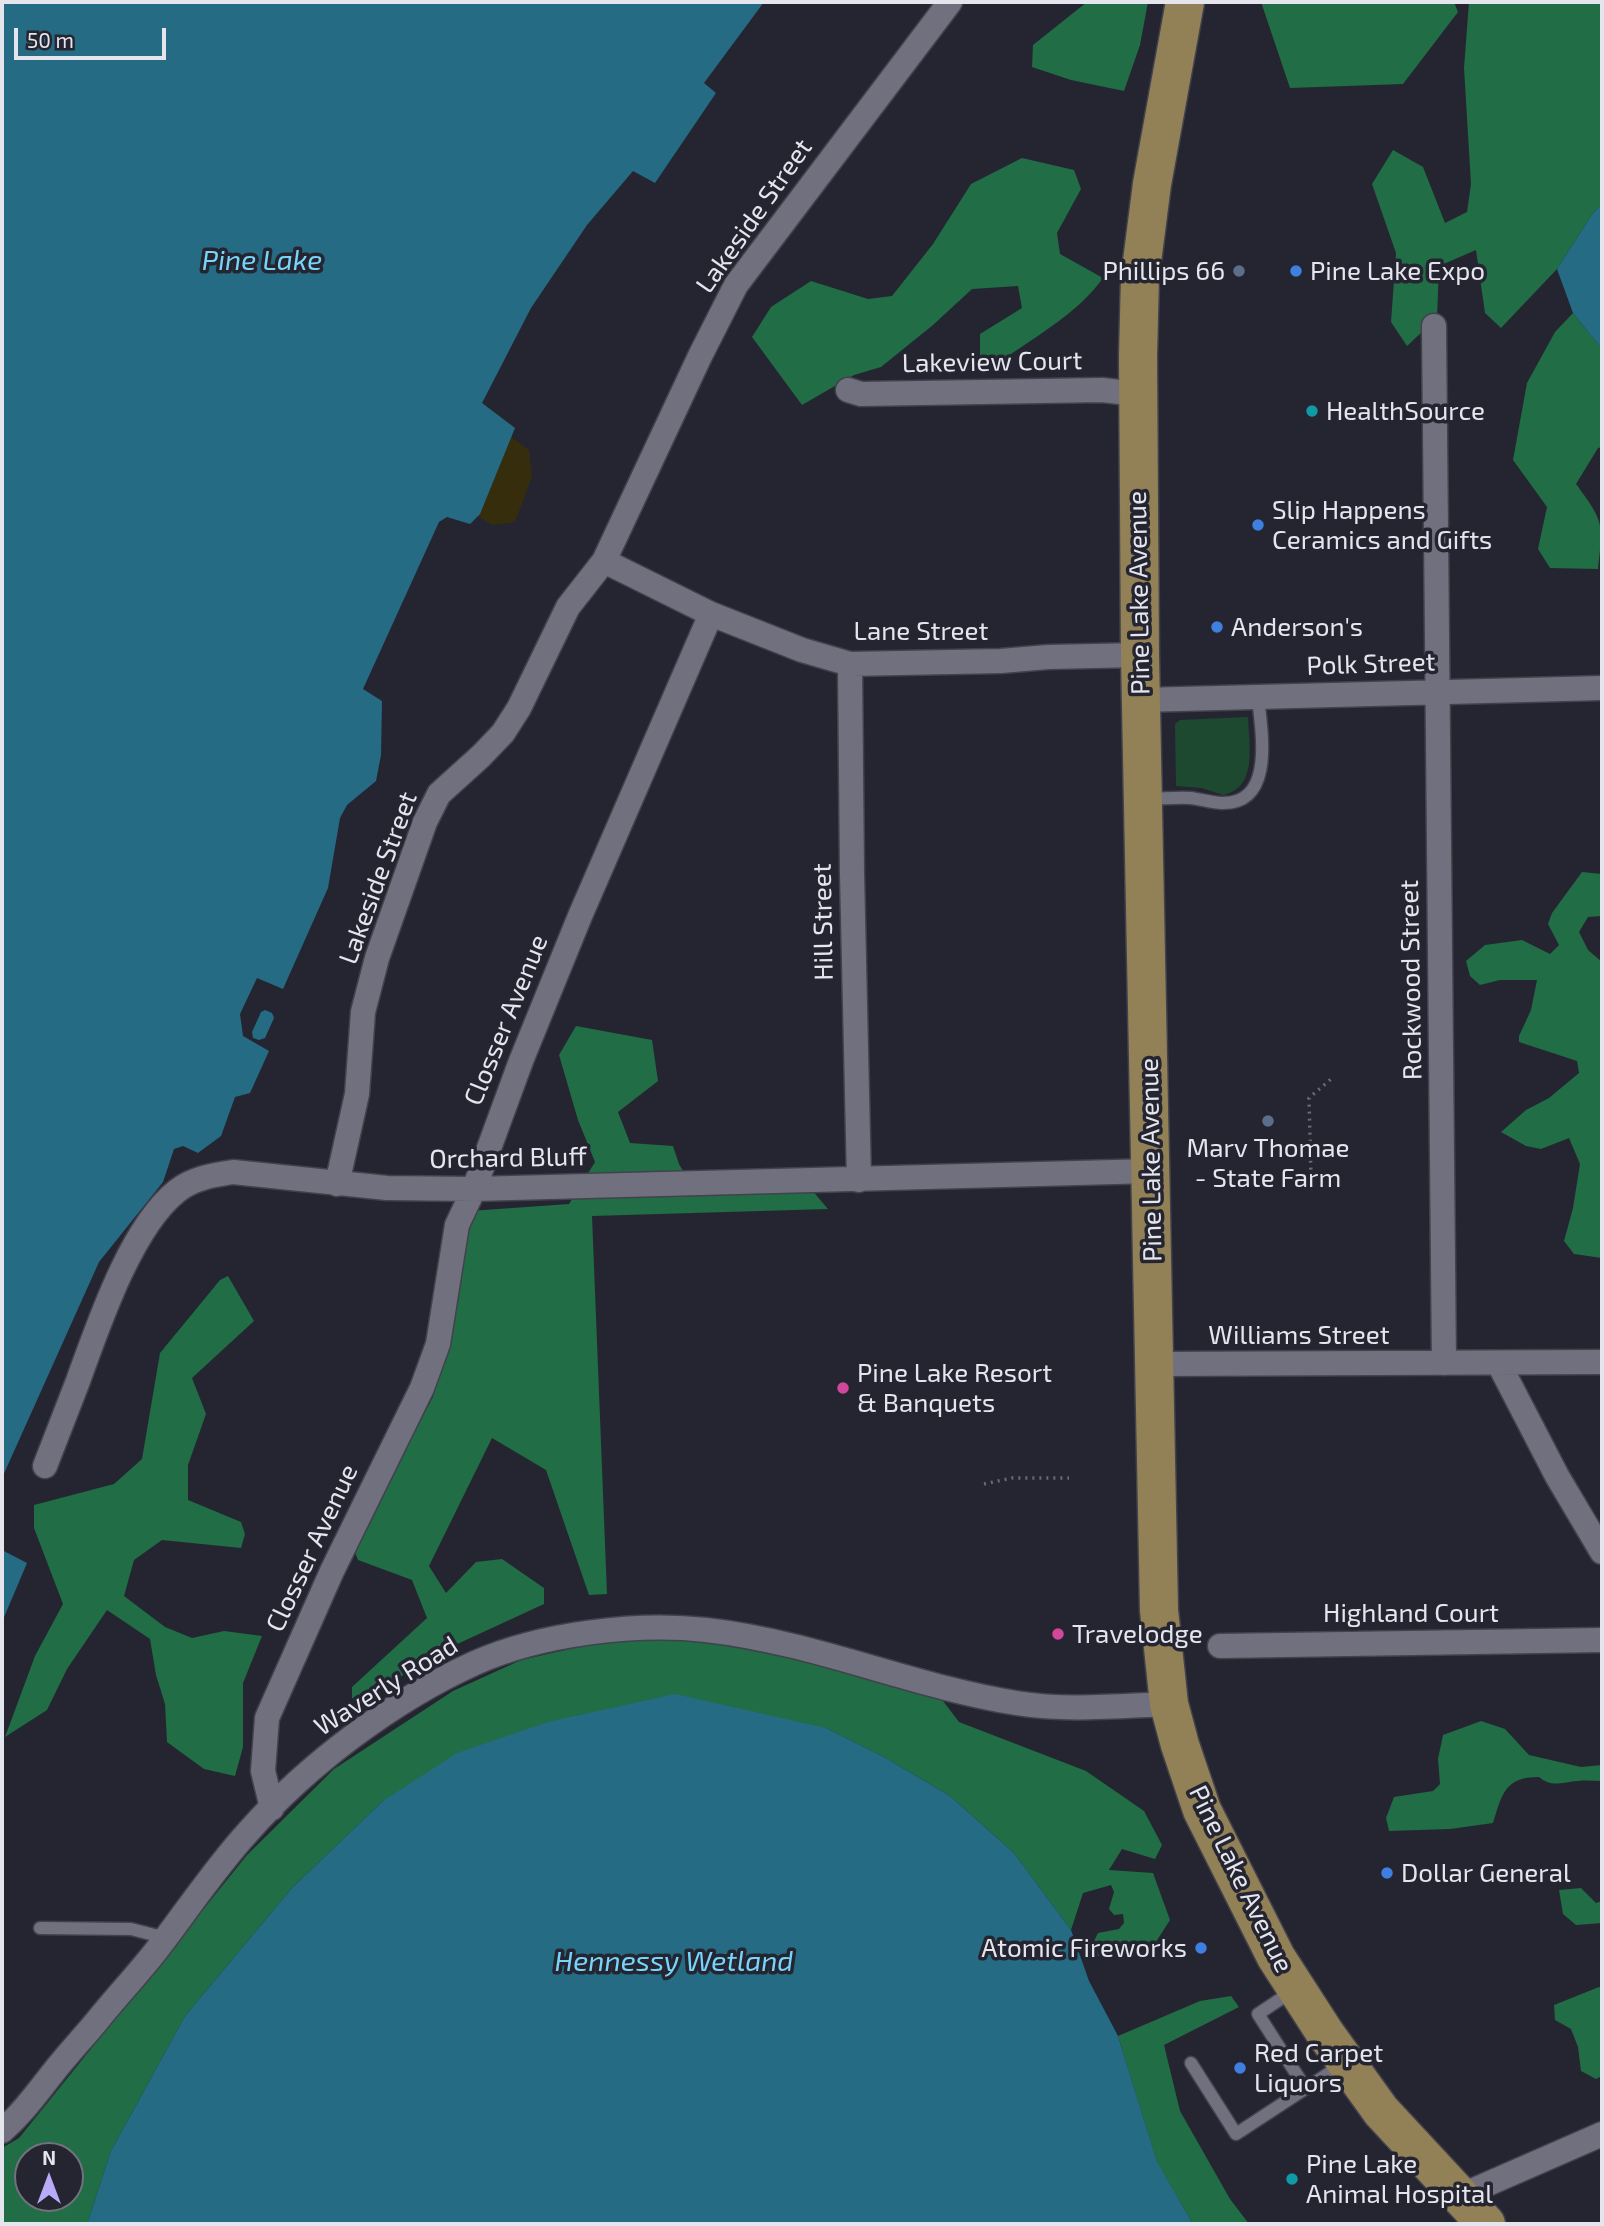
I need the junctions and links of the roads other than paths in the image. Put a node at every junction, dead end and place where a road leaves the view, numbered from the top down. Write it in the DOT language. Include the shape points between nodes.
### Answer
graph roads {
  1 [pos="950,2"];
  2 [pos="1185,2"];
  3 [pos="1434,326"];
  4 [pos="848,390"];
  5 [pos="1137,394"];
  6 [pos="604,561"];
  7 [pos="711,614"];
  8 [pos="1140,654"];
  9 [pos="850,664"];
  10 [pos="1602,688"];
  11 [pos="1437,692"];
  12 [pos="1258,697"];
  13 [pos="1141,700"];
  14 [pos="1143,799"];
  15 [pos="1152,1171"];
  16 [pos="859,1180"];
  17 [pos="337,1184"];
  18 [pos="474,1189"];
  19 [pos="1602,1362"];
  20 [pos="1444,1363"];
  21 [pos="1154,1364"];
  22 [pos="1499,1364"];
  23 [pos="44,1466"];
  24 [pos="1602,1552"];
  25 [pos="1602,1640"];
  26 [pos="1220,1646"];
  27 [pos="1169,1704"];
  28 [pos="272,1808"];
  29 [pos="40,1928"];
  30 [pos="166,1938"];
  31 [pos="1296,1989"];
  32 [pos="1346,2062"];
  33 [pos="1191,2063"];
  34 [pos="1306,2089"];
  35 [pos="2,2131"];
  36 [pos="1602,2133"];
  37 [pos="1458,2197"];
  38 [pos="1486,2224"];
  1 -- 6 [label="street, Lakeside Street" via="736,285"];
  2 -- 5 [label="main road, Pine Lake Avenue" via="1140,277"];
  3 -- 11 [label="street, Rockwood Street"];
  4 -- 5 [label="street, Lakeview Court" via="861,394 1102,390"];
  5 -- 8 [label="main road, Pine Lake Avenue"];
  6 -- 7 [label="street"];
  6 -- 17 [label="street, Lakeside Street" via="568,607 503,733 439,794 425,822 363,1012 357,1094"];
  7 -- 9 [label="street, Lane Street"];
  7 -- 18 [label="street, Closser Avenue" via="580,916"];
  8 -- 9 [label="street, Lane Street"];
  8 -- 13 [label="main road, Pine Lake Avenue"];
  9 -- 16 [label="street, Hill Street"];
  10 -- 11 [label="street, Polk Street"];
  11 -- 12 [label="street, Polk Street"];
  11 -- 20 [label="street, Rockwood Street"];
  12 -- 13 [label="street, Polk Street"];
  12 -- 14 [label="lane" via="1262,762 1250,794 1224,803"];
  13 -- 14 [label="main road, Pine Lake Avenue"];
  14 -- 15 [label="main road, Pine Lake Avenue"];
  15 -- 16 [label="street, Orchard Bluff"];
  15 -- 21 [label="main road, Pine Lake Avenue"];
  16 -- 18 [label="street, Orchard Bluff"];
  17 -- 18 [label="street, Orchard Bluff"];
  17 -- 23 [label="street, Orchard Bluff" via="233,1172 209,1176 177,1190 138,1240 117,1283"];
  18 -- 28 [label="street, Closser Avenue" via="457,1226 438,1344 422,1388 332,1571 267,1718 263,1771"];
  19 -- 22 [label="street"];
  20 -- 21 [label="street, Williams Street"];
  20 -- 22 [label="street"];
  21 -- 27 [label="main road, Pine Lake Avenue" via="1159,1610"];
  22 -- 24 [label="street"];
  25 -- 26 [label="street, Highland Court"];
  27 -- 28 [label="street, Waverly Road" via="1080,1708 1021,1704 791,1644 704,1630 628,1629 549,1640 477,1662 358,1732 305,1774"];
  27 -- 31 [label="main road, Pine Lake Avenue" via="1202,1810"];
  28 -- 30 [label="street, Waverly Road"];
  29 -- 30 [label="lane" via="131,1929"];
  30 -- 35 [label="street, Waverly Road" via="18,2118"];
  31 -- 32 [label="main road, Pine Lake Avenue"];
  31 -- 34 [label="lane" via="1258,2014"];
  32 -- 34 [label="lane"];
  32 -- 37 [label="main road, Pine Lake Avenue" via="1381,2111"];
  33 -- 34 [label="lane" via="1236,2134"];
  36 -- 37 [label="street"];
  37 -- 38 [label="main road, Pine Lake Avenue"];
}
